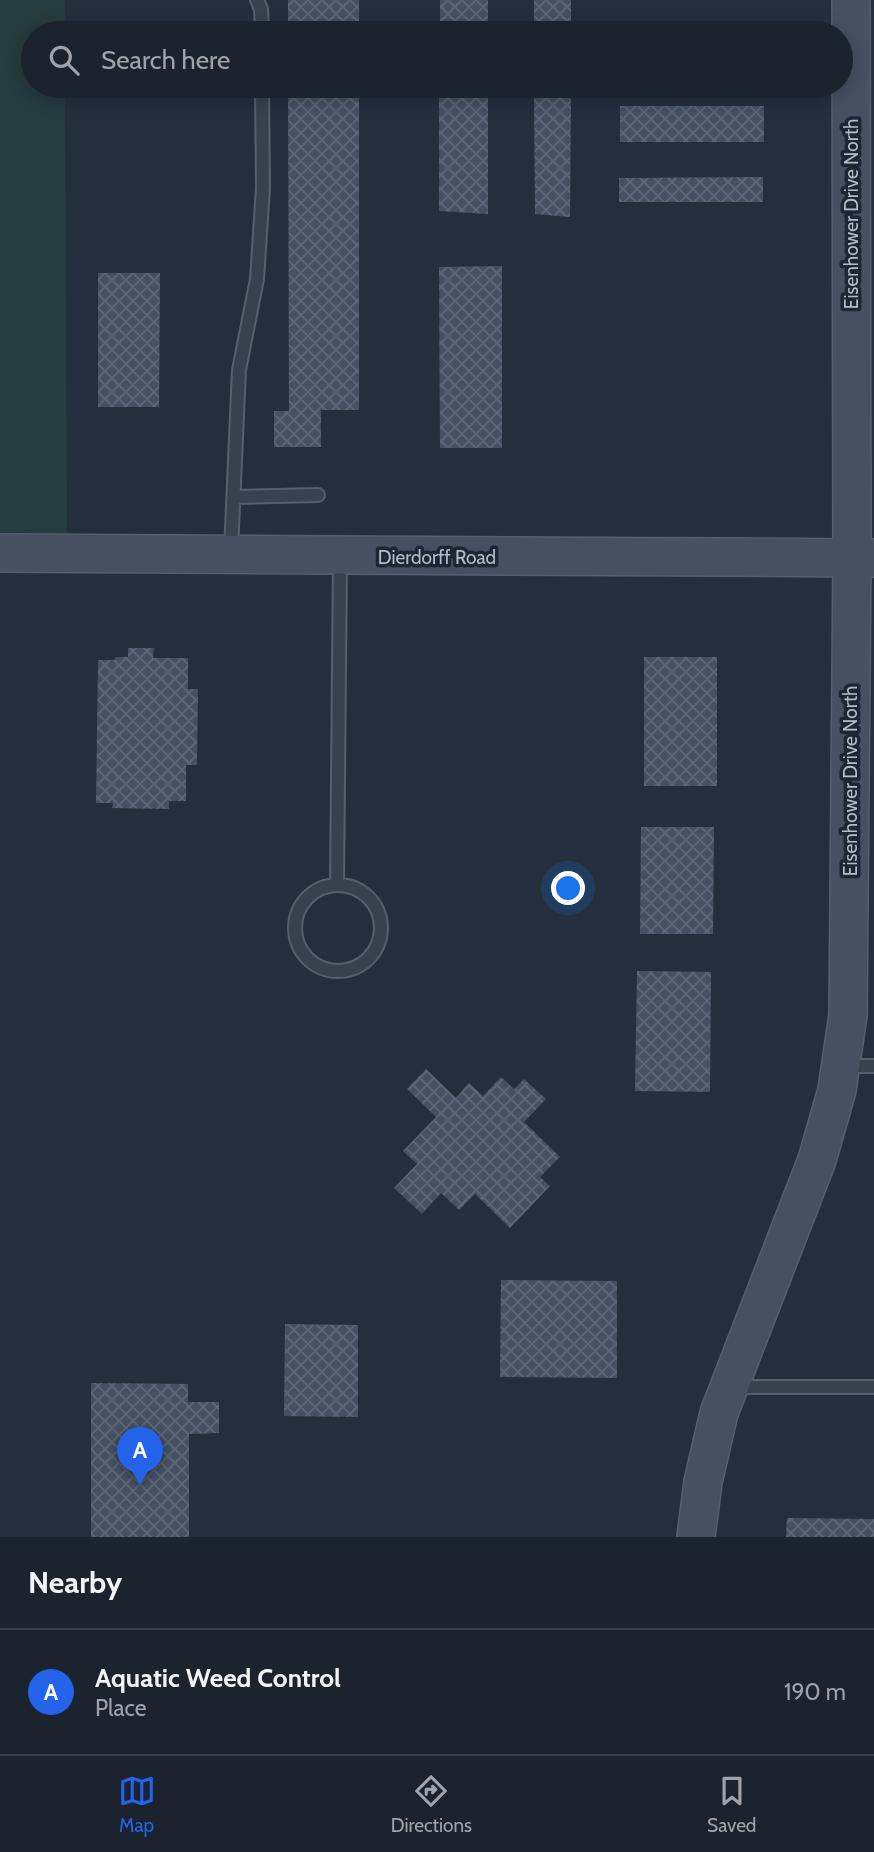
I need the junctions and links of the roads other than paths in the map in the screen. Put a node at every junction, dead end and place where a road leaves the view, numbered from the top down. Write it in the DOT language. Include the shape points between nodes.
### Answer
graph roads {
  1 [pos="257,0"];
  2 [pos="261,21"];
  3 [pos="855,22"];
  4 [pos="262,98"];
  5 [pos="318,495"];
  6 [pos="234,497"];
  7 [pos="0,553"];
  8 [pos="231,555"];
  9 [pos="340,556"];
  10 [pos="863,558"];
  11 [pos="337,885"];
  12 [pos="857,1066"];
  13 [pos="729,1387"];
  14 [pos="874,1387"];
  15 [pos="696,1537"];
  1 -- 2 [label="lane"];
  3 -- 10 [label="street, Eisenhower Drive North"];
  4 -- 6 [label="lane" via="257,279 239,370"];
  5 -- 6 [label="lane"];
  6 -- 8 [label="lane"];
  7 -- 8 [label="street, Dierdorff Road"];
  8 -- 9 [label="street, Dierdorff Road"];
  9 -- 10 [label="street, Dierdorff Road"];
  9 -- 11 [label="lane"];
  10 -- 12 [label="street, Eisenhower Drive North" via="848,1015"];
  11 -- 11 [label="lane" via="312,893 302,903 295,929 303,954 313,963 339,971 366,960 380,934 380,919 365,894"];
  12 -- 13 [label="street, Eisenhower Drive North" via="837,1090 817,1160"];
  13 -- 14 [label="lane"];
  13 -- 15 [label="street, Eisenhower Drive North" via="703,1482"];
}
